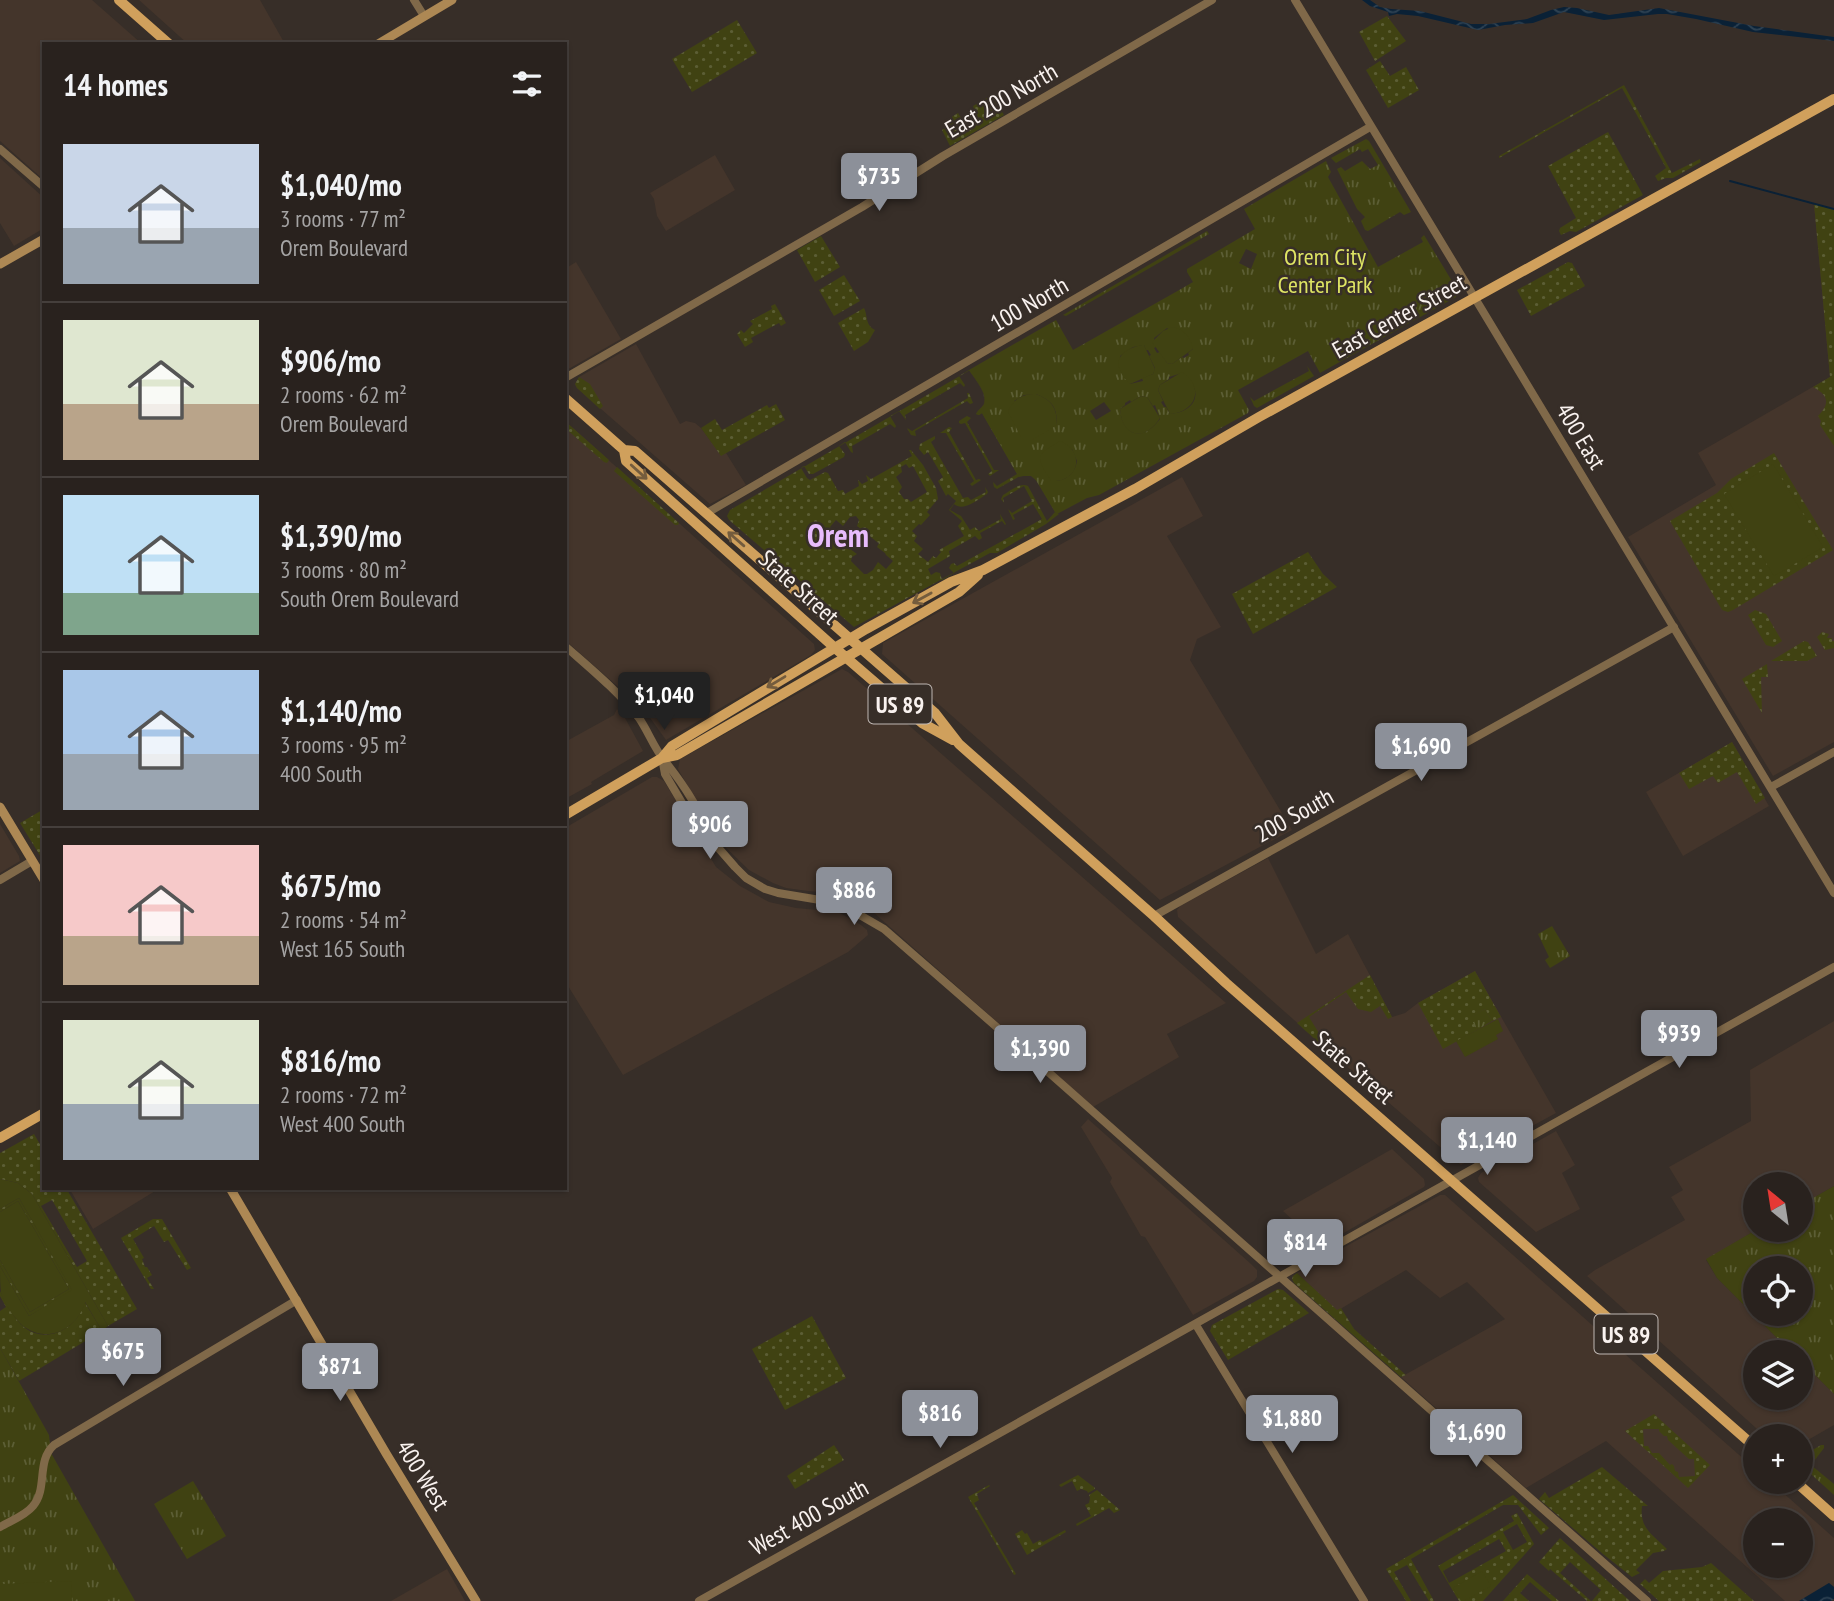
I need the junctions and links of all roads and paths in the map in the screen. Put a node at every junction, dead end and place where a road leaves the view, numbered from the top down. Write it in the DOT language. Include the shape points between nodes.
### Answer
graph roads {
  1 [pos="119,0"];
  2 [pos="414,0"];
  3 [pos="452,0"];
  4 [pos="1212,0"];
  5 [pos="1294,0"];
  6 [pos="424,16"];
  7 [pos="167,42"];
  8 [pos="381,42"];
  9 [pos="1834,99"];
  10 [pos="1370,127"];
  11 [pos="0,149"];
  12 [pos="42,185"];
  13 [pos="42,240"];
  14 [pos="0,264"];
  15 [pos="1474,299"];
  16 [pos="567,377"];
  17 [pos="567,400"];
  18 [pos="624,450"];
  19 [pos="678,507"];
  20 [pos="707,513"];
  21 [pos="983,570"];
  22 [pos="1674,627"];
  23 [pos="851,638"];
  24 [pos="567,648"];
  25 [pos="835,648"];
  26 [pos="862,648"];
  27 [pos="846,657"];
  28 [pos="959,744"];
  29 [pos="1834,752"];
  30 [pos="662,758"];
  31 [pos="1771,787"];
  32 [pos="0,807"];
  33 [pos="567,814"];
  34 [pos="32,861"];
  35 [pos="42,877"];
  36 [pos="0,880"];
  37 [pos="1834,893"];
  38 [pos="1154,916"];
  39 [pos="1834,967"];
  40 [pos="42,1114"];
  41 [pos="0,1138"];
  42 [pos="1451,1181"];
  43 [pos="231,1190"];
  44 [pos="1279,1277"];
  45 [pos="297,1300"];
  46 [pos="1196,1325"];
  47 [pos="1743,1436"];
  48 [pos="1809,1494"];
  49 [pos="1834,1516"];
  50 [pos="0,1527"];
  51 [pos="476,1601"];
  52 [pos="699,1601"];
  53 [pos="1364,1601"];
  54 [pos="1647,1601"];
  1 -- 7 [label="main road"];
  2 -- 6 [label="street"];
  3 -- 6 [label="main road"];
  4 -- 16 [label="street, East 200 North"];
  5 -- 10 [label="street, 400 East"];
  6 -- 8 [label="main road"];
  9 -- 15 [label="main road, East Center Street"];
  10 -- 15 [label="street, 400 East"];
  10 -- 20 [label="street, 100 North"];
  11 -- 12 [label="street"];
  13 -- 14 [label="main road"];
  15 -- 21 [label="main road, East Center Street"];
  15 -- 22 [label="street, 400 East"];
  17 -- 18 [label="main road, State Street / US 89"];
  18 -- 19 [label="main road, State Street, one-way" via="626,461"];
  18 -- 20 [label="main road, State Street / US 89" via="635,451"];
  19 -- 20 [label="main road"];
  19 -- 25 [label="main road, State Street / US 89"];
  23 -- 20 [label="main road, State Street / US 89, one-way"];
  21 -- 23 [label="main road, East Center Street, one-way" via="951,582"];
  21 -- 26 [label="main road, East Center Street" via="959,592"];
  22 -- 31 [label="street, 400 East"];
  22 -- 38 [label="street, 200 South"];
  23 -- 25 [label="main road, East Center Street"];
  23 -- 26 [label="main road, State Street / US 89"];
  24 -- 30 [label="street" via="636,715"];
  25 -- 27 [label="main road, State Street / US 89"];
  25 -- 30 [label="main road, East Center Street, one-way" via="672,746"];
  26 -- 27 [label="main road, East Center Street"];
  26 -- 28 [label="main road, State Street / US 89" via="935,713"];
  27 -- 28 [label="main road, State Street / US 89" via="922,723"];
  27 -- 30 [label="main road, East Center Street" via="677,755"];
  28 -- 38 [label="main road, State Street / US 89"];
  29 -- 31 [label="street"];
  30 -- 33 [label="main road"];
  30 -- 44 [label="street" via="665,774 698,828 746,878 765,889 846,907 884,929"];
  31 -- 37 [label="street, 400 East"];
  32 -- 34 [label="main road"];
  34 -- 35 [label="main road"];
  34 -- 36 [label="street"];
  38 -- 42 [label="main road, State Street / US 89"];
  39 -- 42 [label="street, West 400 South"];
  40 -- 41 [label="main road"];
  42 -- 44 [label="street, West 400 South"];
  42 -- 47 [label="main road, State Street / US 89"];
  43 -- 45 [label="main road, 400 West"];
  44 -- 46 [label="street, West 400 South"];
  44 -- 54 [label="street"];
  45 -- 50 [label="street" via="54,1445 48,1451 34,1505"];
  45 -- 51 [label="main road, 400 West"];
  46 -- 52 [label="street, West 400 South"];
  46 -- 53 [label="street"];
  48 -- 49 [label="main road"];
}
